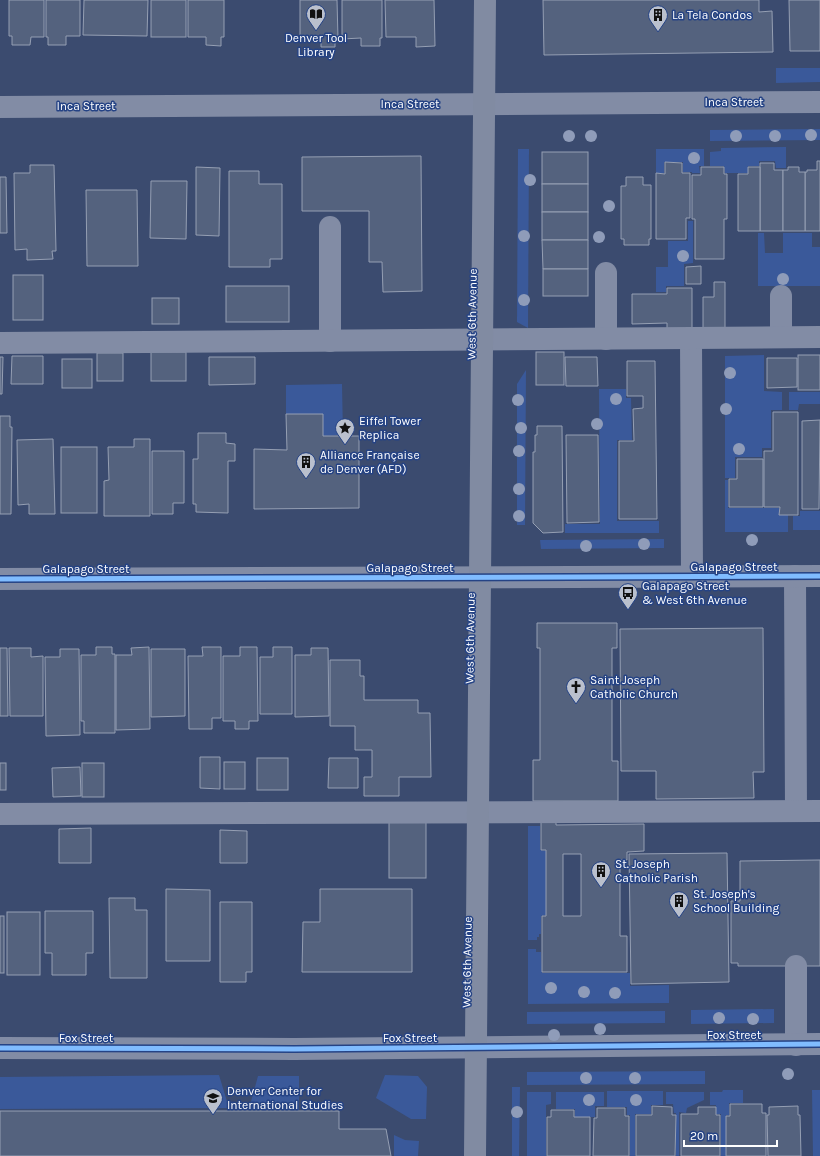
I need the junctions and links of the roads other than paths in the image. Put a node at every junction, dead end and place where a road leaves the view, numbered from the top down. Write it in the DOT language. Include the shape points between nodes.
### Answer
graph roads {
  1 [pos="485,0"];
  2 [pos="820,102"];
  3 [pos="484,104"];
  4 [pos="0,107"];
  5 [pos="330,227"];
  6 [pos="606,273"];
  7 [pos="781,296"];
  8 [pos="820,337"];
  9 [pos="690,338"];
  10 [pos="781,338"];
  11 [pos="606,339"];
  12 [pos="482,340"];
  13 [pos="330,341"];
  14 [pos="0,343"];
  15 [pos="795,576"];
  16 [pos="820,576"];
  17 [pos="692,577"];
  18 [pos="481,578"];
  19 [pos="0,579"];
  20 [pos="796,811"];
  21 [pos="820,811"];
  22 [pos="478,812"];
  23 [pos="0,814"];
  24 [pos="796,966"];
  25 [pos="820,1044"];
  26 [pos="796,1045"];
  27 [pos="476,1047"];
  28 [pos="0,1048"];
  29 [pos="475,1156"];
  1 -- 3 [label="main road, West 6th Avenue"];
  2 -- 3 [label="street, Inca Street"];
  3 -- 4 [label="street, Inca Street"];
  3 -- 12 [label="main road, West 6th Avenue"];
  5 -- 13 [label="street"];
  6 -- 11 [label="street"];
  7 -- 10 [label="street"];
  8 -- 10 [label="street"];
  9 -- 10 [label="street"];
  9 -- 11 [label="street"];
  9 -- 17 [label="street"];
  11 -- 12 [label="street"];
  12 -- 13 [label="street"];
  12 -- 18 [label="main road, West 6th Avenue"];
  13 -- 14 [label="street"];
  15 -- 16 [label="street, Galapago Street"];
  15 -- 17 [label="street, Galapago Street"];
  15 -- 20 [label="street"];
  17 -- 18 [label="street, Galapago Street"];
  18 -- 19 [label="street, Galapago Street"];
  18 -- 22 [label="main road, West 6th Avenue"];
  20 -- 21 [label="street"];
  20 -- 22 [label="street"];
  22 -- 23 [label="street"];
  22 -- 27 [label="main road, West 6th Avenue"];
  24 -- 26 [label="street"];
  25 -- 26 [label="street, Fox Street"];
  26 -- 27 [label="street, Fox Street"];
  27 -- 28 [label="street, Fox Street"];
  27 -- 29 [label="main road, West 6th Avenue"];
}
